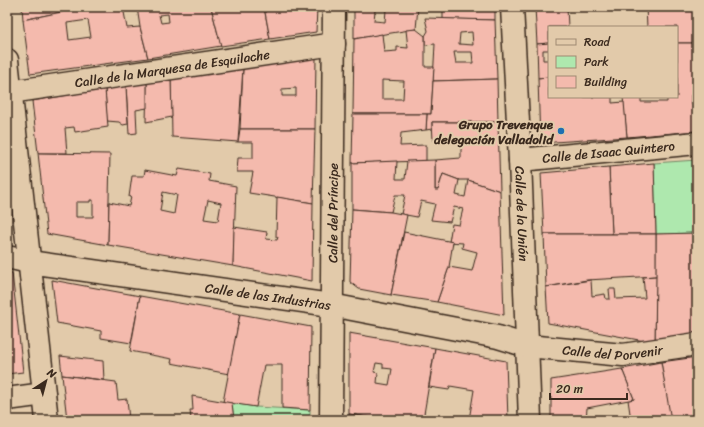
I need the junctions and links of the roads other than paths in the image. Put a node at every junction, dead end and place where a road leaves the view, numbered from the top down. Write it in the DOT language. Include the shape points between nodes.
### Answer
graph roads {
  1 [pos="334,7"];
  2 [pos="512,7"];
  3 [pos="334,44"];
  4 [pos="7,60"];
  5 [pos="10,92"];
  6 [pos="697,143"];
  7 [pos="520,160"];
  8 [pos="7,257"];
  9 [pos="29,262"];
  10 [pos="331,305"];
  11 [pos="697,344"];
  12 [pos="528,346"];
  13 [pos="44,394"];
  14 [pos="7,399"];
  15 [pos="47,420"];
  16 [pos="330,420"];
  17 [pos="530,420"];
  1 -- 3 [label="street, Calle del Príncipe"];
  2 -- 7 [label="street, Calle de la Unión"];
  3 -- 5 [label="street, Calle de la Marquesa de Esquilache"];
  3 -- 10 [label="street, Calle del Príncipe"];
  4 -- 5 [label="street"];
  5 -- 9 [label="street"];
  6 -- 7 [label="street, Calle de Isaac Quintero"];
  7 -- 12 [label="street, Calle de la Unión"];
  8 -- 9 [label="street, Calle de las Industrias"];
  9 -- 10 [label="street, Calle de las Industrias"];
  9 -- 13 [label="street"];
  10 -- 12 [label="street, Calle de las Industrias" via="498,337"];
  10 -- 16 [label="street, Calle del Príncipe"];
  11 -- 12 [label="street, Calle del Porvenir" via="624,355"];
  12 -- 17 [label="street, Calle de la Unión"];
  13 -- 14 [label="street"];
  13 -- 15 [label="street"];
}
